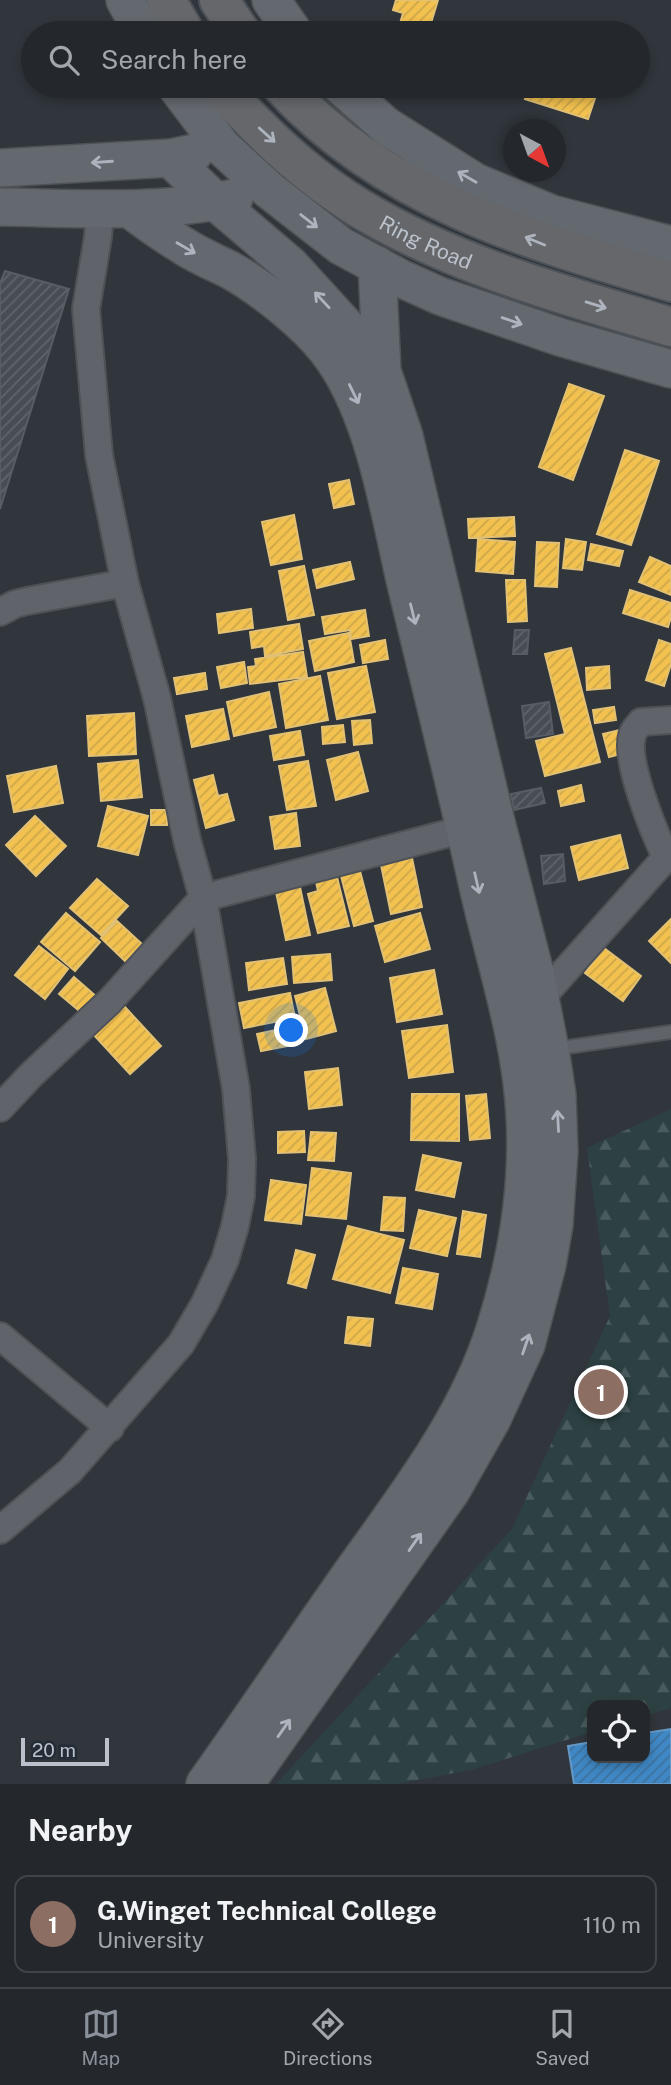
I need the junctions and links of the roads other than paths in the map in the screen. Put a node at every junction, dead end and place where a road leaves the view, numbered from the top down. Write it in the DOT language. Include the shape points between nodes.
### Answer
graph roads {
  1 [pos="125,0"];
  2 [pos="166,0"];
  3 [pos="219,0"];
  4 [pos="271,0"];
  5 [pos="137,21"];
  6 [pos="178,21"];
  7 [pos="233,21"];
  8 [pos="286,21"];
  9 [pos="185,98"];
  10 [pos="230,98"];
  11 [pos="295,98"];
  12 [pos="355,98"];
  13 [pos="222,147"];
  14 [pos="170,158"];
  15 [pos="6,168"];
  16 [pos="269,190"];
  17 [pos="216,202"];
  18 [pos="8,207"];
  19 [pos="115,209"];
  20 [pos="671,245"];
  21 [pos="377,265"];
  22 [pos="671,282"];
  23 [pos="671,327"];
  24 [pos="671,369"];
  25 [pos="382,370"];
  26 [pos="125,583"];
  27 [pos="0,612"];
  28 [pos="671,720"];
  29 [pos="465,829"];
  30 [pos="668,855"];
  31 [pos="203,898"];
  32 [pos="541,998"];
  33 [pos="511,1020"];
  34 [pos="671,1032"];
  35 [pos="550,1049"];
  36 [pos="0,1108"];
  37 [pos="0,1336"];
  38 [pos="110,1428"];
  39 [pos="0,1530"];
  40 [pos="205,1784"];
  41 [pos="245,1784"];
  1 -- 5 [label="main road"];
  2 -- 6 [label="highway"];
  3 -- 7 [label="highway"];
  4 -- 8 [label="main road"];
  9 -- 13 [label="main road"];
  10 -- 23 [label="highway, Ring Road, one-way" via="320,180 405,233 515,279"];
  22 -- 11 [label="highway, Ring Road, one-way" via="549,246 446,204 334,135"];
  20 -- 12 [label="main road, one-way" via="552,214 475,182 387,126"];
  13 -- 14 [label="main road"];
  13 -- 16 [label="main road"];
  14 -- 15 [label="main road, one-way"];
  14 -- 17 [label="main road"];
  15 -- 18 [label="main road"];
  16 -- 17 [label="main road"];
  16 -- 21 [label="main road, one-way" via="341,246"];
  17 -- 19 [label="main road"];
  25 -- 17 [label="main road, one-way" via="290,265"];
  18 -- 19 [label="main road"];
  19 -- 26 [label="street" via="99,236 86,309 99,455"];
  19 -- 29 [label="main road, one-way" via="235,273 287,311 326,348 348,381 370,437"];
  21 -- 24 [label="main road, one-way" via="440,296"];
  21 -- 25 [label="main road"];
  25 -- 32 [label="main road" via="404,436"];
  26 -- 27 [label="street" via="27,601"];
  26 -- 31 [label="street"];
  28 -- 30 [label="street" via="641,722 632,733 631,749 647,817"];
  29 -- 31 [label="street"];
  29 -- 33 [label="main road, one-way"];
  30 -- 32 [label="street"];
  31 -- 36 [label="street" via="109,1002"];
  31 -- 38 [label="street" via="236,1089 241,1196 225,1260 205,1303 181,1344"];
  32 -- 33 [label="street"];
  32 -- 35 [label="main road"];
  33 -- 40 [label="main road" via="525,1109 525,1174 510,1280 494,1334 458,1414 424,1469"];
  34 -- 35 [label="lane"];
  41 -- 35 [label="main road, one-way" via="451,1491 492,1419 526,1345 547,1265 558,1186"];
  37 -- 38 [label="street"];
  38 -- 39 [label="street" via="70,1471"];
}
